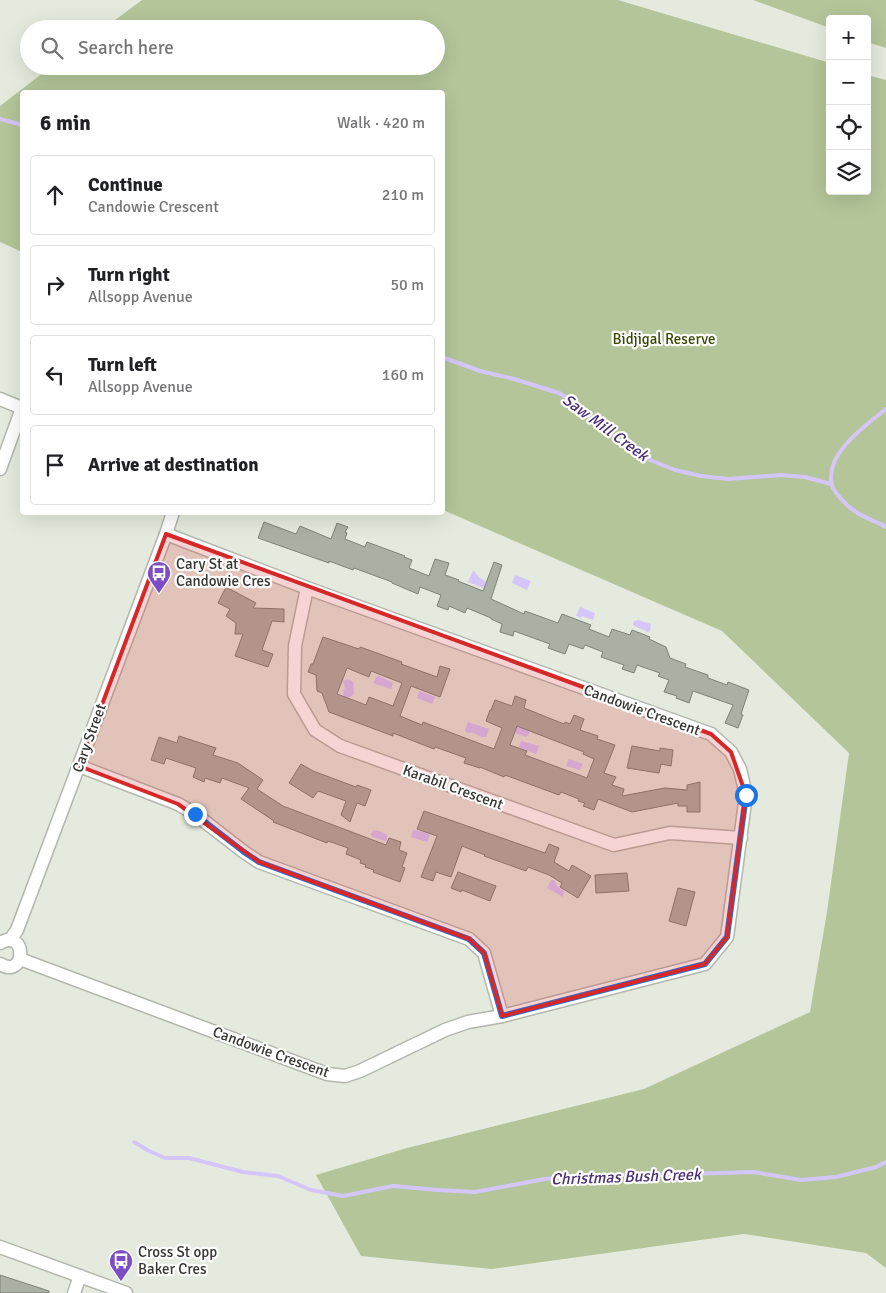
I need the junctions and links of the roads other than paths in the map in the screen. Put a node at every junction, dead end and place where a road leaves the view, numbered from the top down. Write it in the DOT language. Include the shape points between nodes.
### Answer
graph roads {
  1 [pos="0,399"];
  2 [pos="20,407"];
  3 [pos="20,414"];
  4 [pos="0,469"];
  5 [pos="172,515"];
  6 [pos="166,534"];
  7 [pos="307,588"];
  8 [pos="79,766"];
  9 [pos="740,838"];
  10 [pos="5,942"];
  11 [pos="20,959"];
  12 [pos="1,967"];
  13 [pos="502,1016"];
  14 [pos="0,1247"];
  15 [pos="80,1276"];
  16 [pos="74,1293"];
  17 [pos="126,1293"];
  1 -- 2 [label="street"];
  3 -- 4 [label="street"];
  5 -- 6 [label="street, Cary Street"];
  6 -- 7 [label="street, Candowie Crescent"];
  6 -- 8 [label="street, Cary Street"];
  7 -- 9 [label="street, Candowie Crescent" via="711,734 731,752 740,769 746,795"];
  7 -- 9 [label="street, Karabil Crescent" via="295,646 294,694 315,730 340,746 614,845 670,833"];
  8 -- 10 [label="street, Cary Street" via="18,930"];
  8 -- 13 [label="street" via="178,804 259,862 469,939 484,953"];
  9 -- 13 [label="street, Candowie Crescent" via="727,937 705,964"];
  10 -- 11 [label="street" via="18,945"];
  11 -- 12 [label="street" via="13,966"];
  11 -- 13 [label="street, Candowie Crescent" via="327,1074 345,1076 445,1030"];
  14 -- 15 [label="street"];
  15 -- 16 [label="street"];
  15 -- 17 [label="street"];
}
